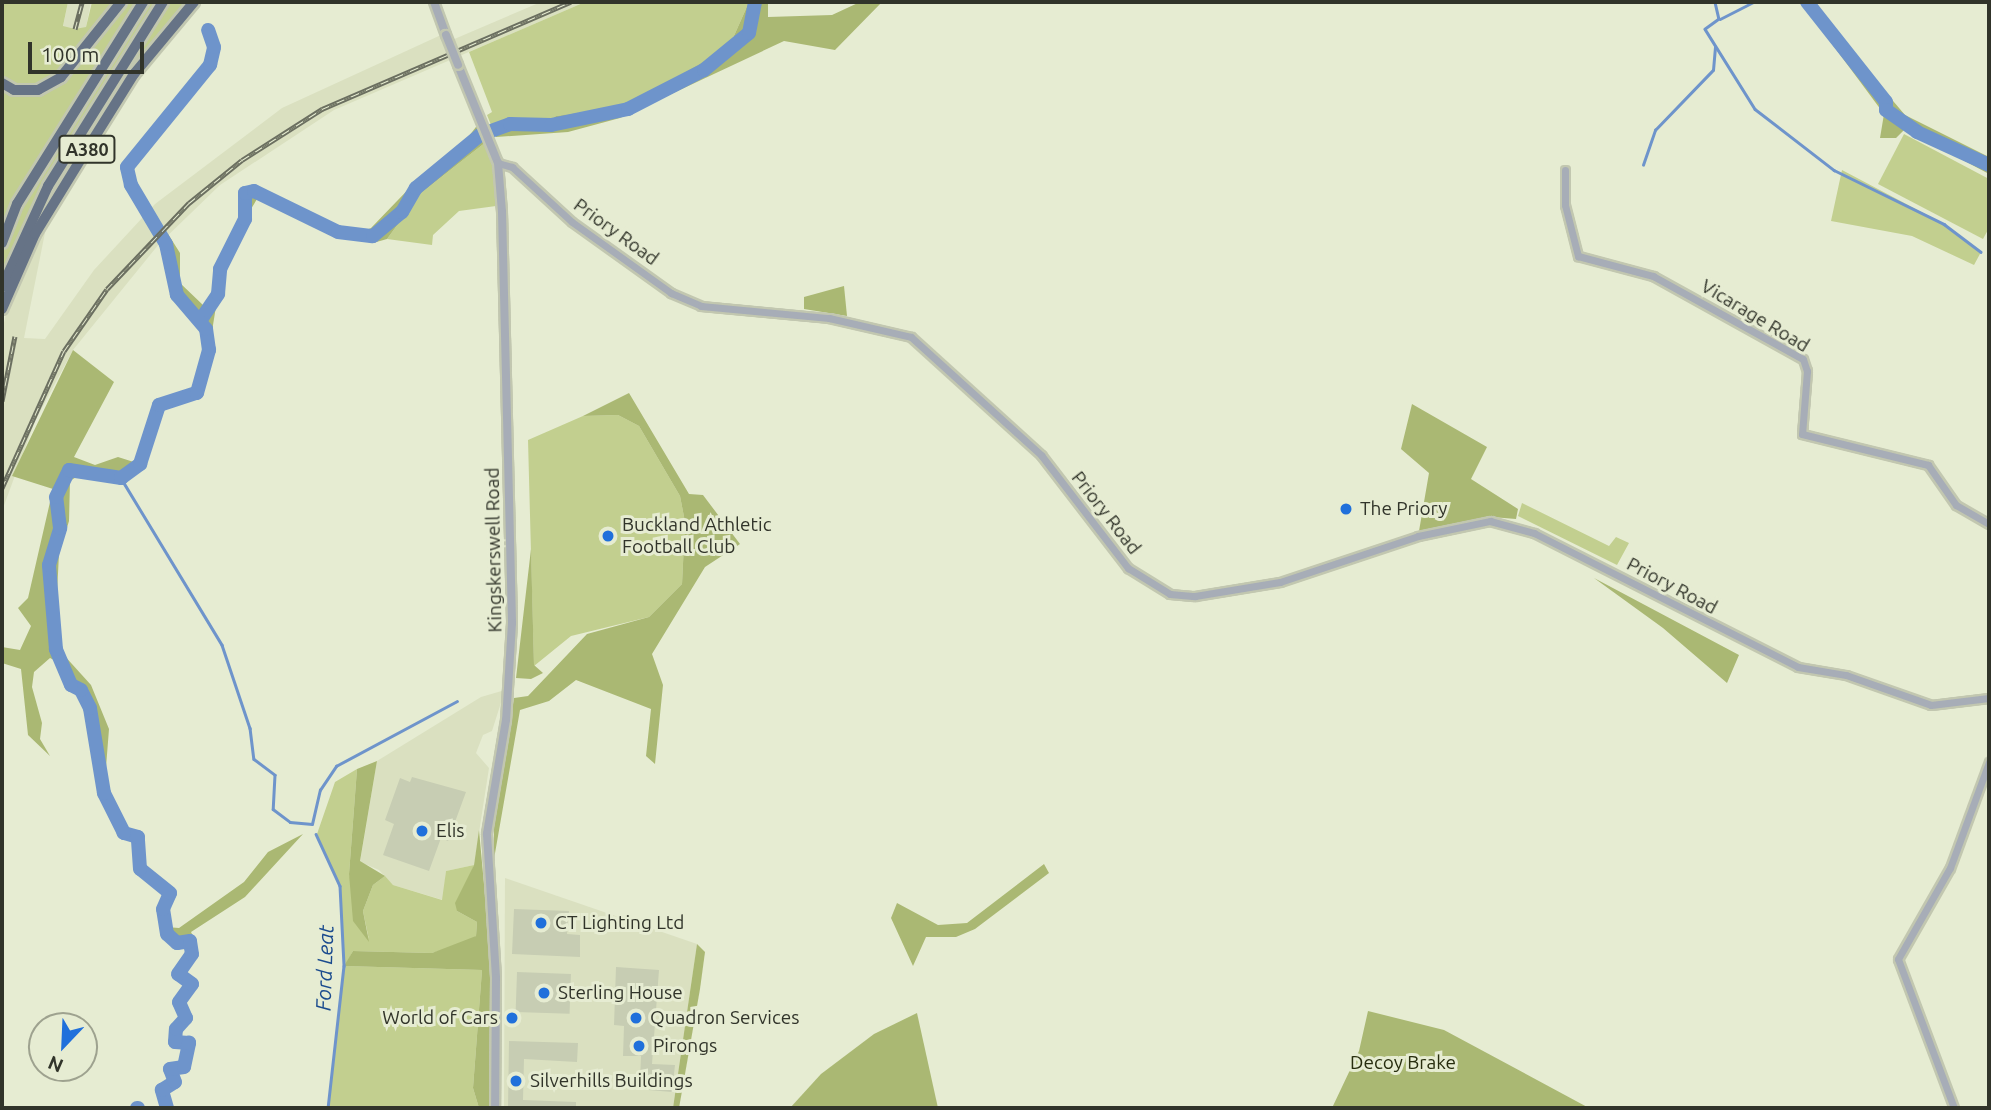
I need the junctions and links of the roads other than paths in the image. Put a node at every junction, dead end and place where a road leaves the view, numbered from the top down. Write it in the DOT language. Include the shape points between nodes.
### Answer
graph roads {
  1 [pos="121,2"];
  2 [pos="143,2"];
  3 [pos="163,2"];
  4 [pos="194,2"];
  5 [pos="434,2"];
  6 [pos="2,83"];
  7 [pos="498,163"];
  8 [pos="1564,170"];
  9 [pos="2,243"];
  10 [pos="2,286"];
  11 [pos="2,309"];
  12 [pos="1989,524"];
  13 [pos="1989,698"];
  14 [pos="1989,762"];
  15 [pos="495,1108"];
  16 [pos="1954,1108"];
  1 -- 6 [label="highway" via="61,77 38,90 13,90"];
  2 -- 9 [label="highway, A380" via="18,204"];
  3 -- 10 [label="highway, A380" via="55,175"];
  4 -- 11 [label="highway, A380" via="134,74 35,234"];
  5 -- 7 [label="street, Kingskerswell Road, bridge"];
  7 -- 13 [label="street, Priory Road" via="512,167 572,222 671,293 701,306 829,318 911,337 1041,455 1128,568 1170,594 1204,595 1280,582 1406,539 1490,521 1534,533 1798,667 1846,676 1931,705"];
  7 -- 15 [label="street, Kingskerswell Road" via="512,623 506,720 488,834 496,978"];
  8 -- 12 [label="street, Vicarage Road" via="1565,205 1578,256 1653,276 1803,359 1807,370 1802,434 1928,465 1956,505"];
  14 -- 16 [label="street" via="1950,868 1898,959"];
}
